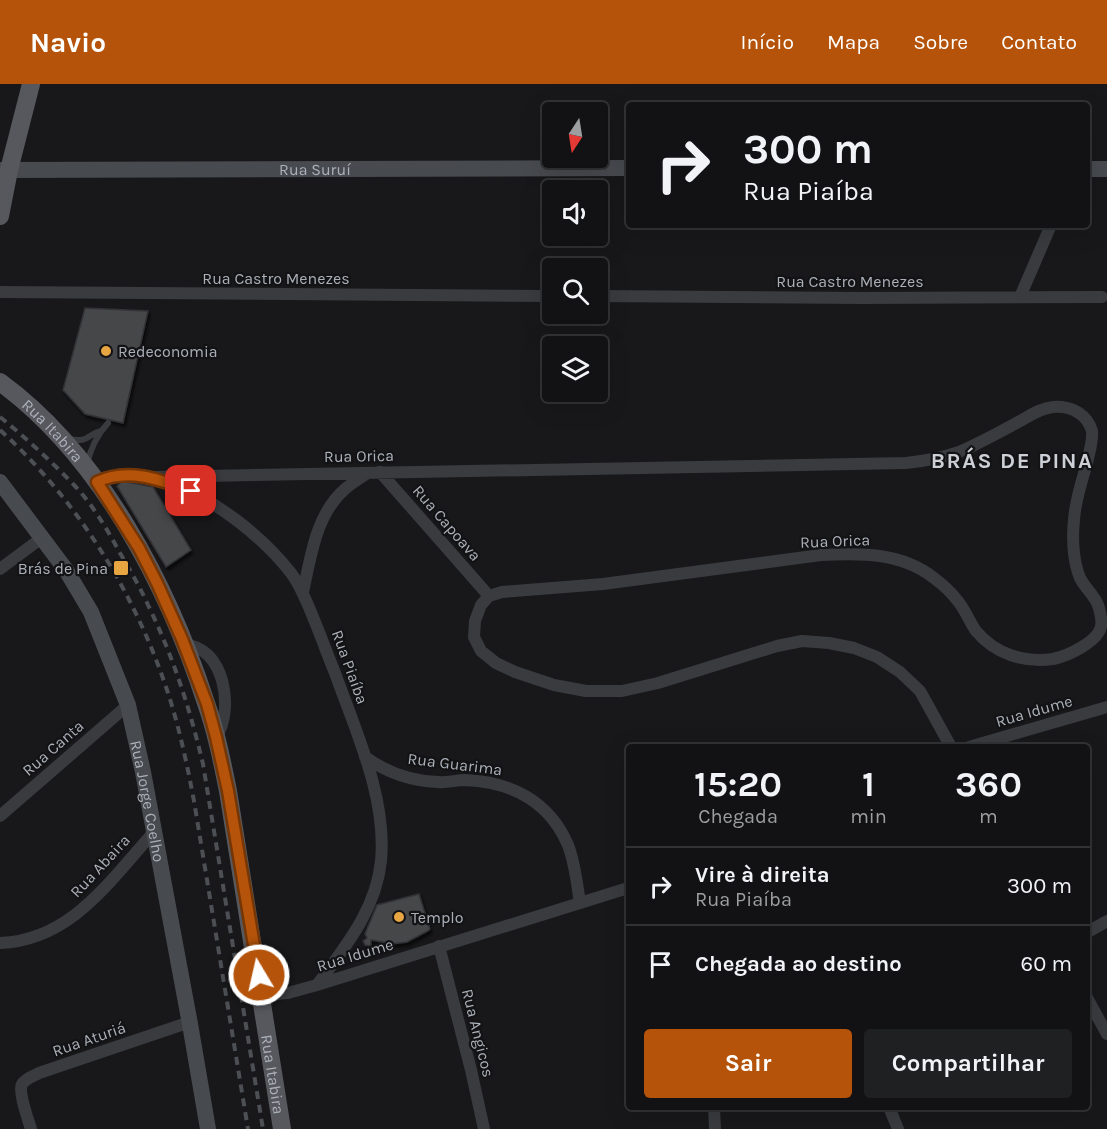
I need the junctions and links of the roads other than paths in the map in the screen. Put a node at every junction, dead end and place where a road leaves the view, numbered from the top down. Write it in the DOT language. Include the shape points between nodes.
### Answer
graph roads {
  1 [pos="31,84"];
  2 [pos="626,168"];
  3 [pos="1090,169"];
  4 [pos="1107,169"];
  5 [pos="5,170"];
  6 [pos="0,216"];
  7 [pos="1050,228"];
  8 [pos="0,292"];
  9 [pos="542,296"];
  10 [pos="608,296"];
  11 [pos="1020,297"];
  12 [pos="1102,297"];
  13 [pos="0,382"];
  14 [pos="108,423"];
  15 [pos="101,431"];
  16 [pos="62,438"];
  17 [pos="374,472"];
  18 [pos="92,475"];
  19 [pos="153,477"];
  20 [pos="0,482"];
  21 [pos="7,495"];
  22 [pos="43,537"];
  23 [pos="0,569"];
  24 [pos="303,592"];
  25 [pos="489,596"];
  26 [pos="128,705"];
  27 [pos="1107,707"];
  28 [pos="949,744"];
  29 [pos="979,744"];
  30 [pos="365,757"];
  31 [pos="0,816"];
  32 [pos="154,832"];
  33 [pos="626,889"];
  34 [pos="580,903"];
  35 [pos="1107,921"];
  36 [pos="1090,931"];
  37 [pos="0,943"];
  38 [pos="439,946"];
  39 [pos="317,985"];
  40 [pos="262,994"];
  41 [pos="1090,1003"];
  42 [pos="190,1022"];
  43 [pos="1107,1034"];
  44 [pos="714,1110"];
  45 [pos="890,1110"];
  46 [pos="31,1129"];
  47 [pos="208,1129"];
  48 [pos="282,1129"];
  49 [pos="484,1129"];
  50 [pos="715,1129"];
  51 [pos="898,1129"];
  1 -- 5 [label="main road"];
  2 -- 5 [label="street, Rua Suruí"];
  3 -- 4 [label="street"];
  5 -- 6 [label="main road"];
  7 -- 11 [label="street"];
  8 -- 9 [label="street, Rua Castro Menezes"];
  10 -- 11 [label="street, Rua Castro Menezes"];
  11 -- 12 [label="street, Rua Castro Menezes"];
  13 -- 16 [label="main road, Rua Itabira"];
  14 -- 15 [label="lane"];
  15 -- 16 [label="lane" via="83,441"];
  15 -- 18 [label="lane" via="90,453"];
  16 -- 18 [label="main road, Rua Itabira"];
  17 -- 19 [label="street, Rua Orica"];
  17 -- 24 [label="street" via="343,490 329,509 316,534"];
  17 -- 25 [label="street, Rua Capoava"];
  17 -- 25 [label="street, Rua Orica" via="906,463 955,453 1054,406 1079,413 1092,431 1077,498 1073,542 1080,579 1097,602 1101,627 1081,648 1056,658 1033,661 1013,657 992,646 976,630 957,599 933,577 881,555 821,555"];
  18 -- 19 [label="street, Rua Piaíba"];
  18 -- 40 [label="main road, Rua Itabira" via="139,548 207,704 228,791"];
  19 -- 24 [label="street, Rua Piaíba" via="191,491 237,520 291,573"];
  20 -- 21 [label="street, Rua Jorge Coelho"];
  21 -- 22 [label="street, Rua Jorge Coelho"];
  22 -- 23 [label="street"];
  22 -- 26 [label="street, Rua Jorge Coelho" via="91,612"];
  24 -- 30 [label="street, Rua Piaíba"];
  25 -- 28 [label="street" via="475,621 474,637 481,651 515,672 554,685 586,691 622,691 777,646 802,641 829,643 877,657 900,672 920,691"];
  26 -- 31 [label="street, Rua Canta"];
  26 -- 32 [label="street, Rua Jorge Coelho"];
  27 -- 29 [label="street, Rua Idume"];
  30 -- 34 [label="street, Rua Guarima" via="380,768 415,779 488,782 515,790 537,803 568,845"];
  30 -- 39 [label="street, Rua Piaíba" via="382,834 381,863 363,919"];
  32 -- 37 [label="street, Rua Abaira" via="93,900 64,923 29,938"];
  32 -- 42 [label="street, Rua Jorge Coelho"];
  33 -- 34 [label="street, Rua Idume"];
  34 -- 38 [label="street, Rua Idume"];
  35 -- 36 [label="street"];
  38 -- 39 [label="street, Rua Idume"];
  38 -- 49 [label="street, Rua Angicos"];
  39 -- 40 [label="street, Rua Idume" via="288,993"];
  40 -- 48 [label="main road, Rua Itabira"];
  41 -- 43 [label="street"];
  42 -- 46 [label="street, Rua Aturiá" via="27,1079 21,1092"];
  42 -- 47 [label="street, Rua Jorge Coelho"];
  44 -- 50 [label="street"];
  45 -- 51 [label="street"];
}
